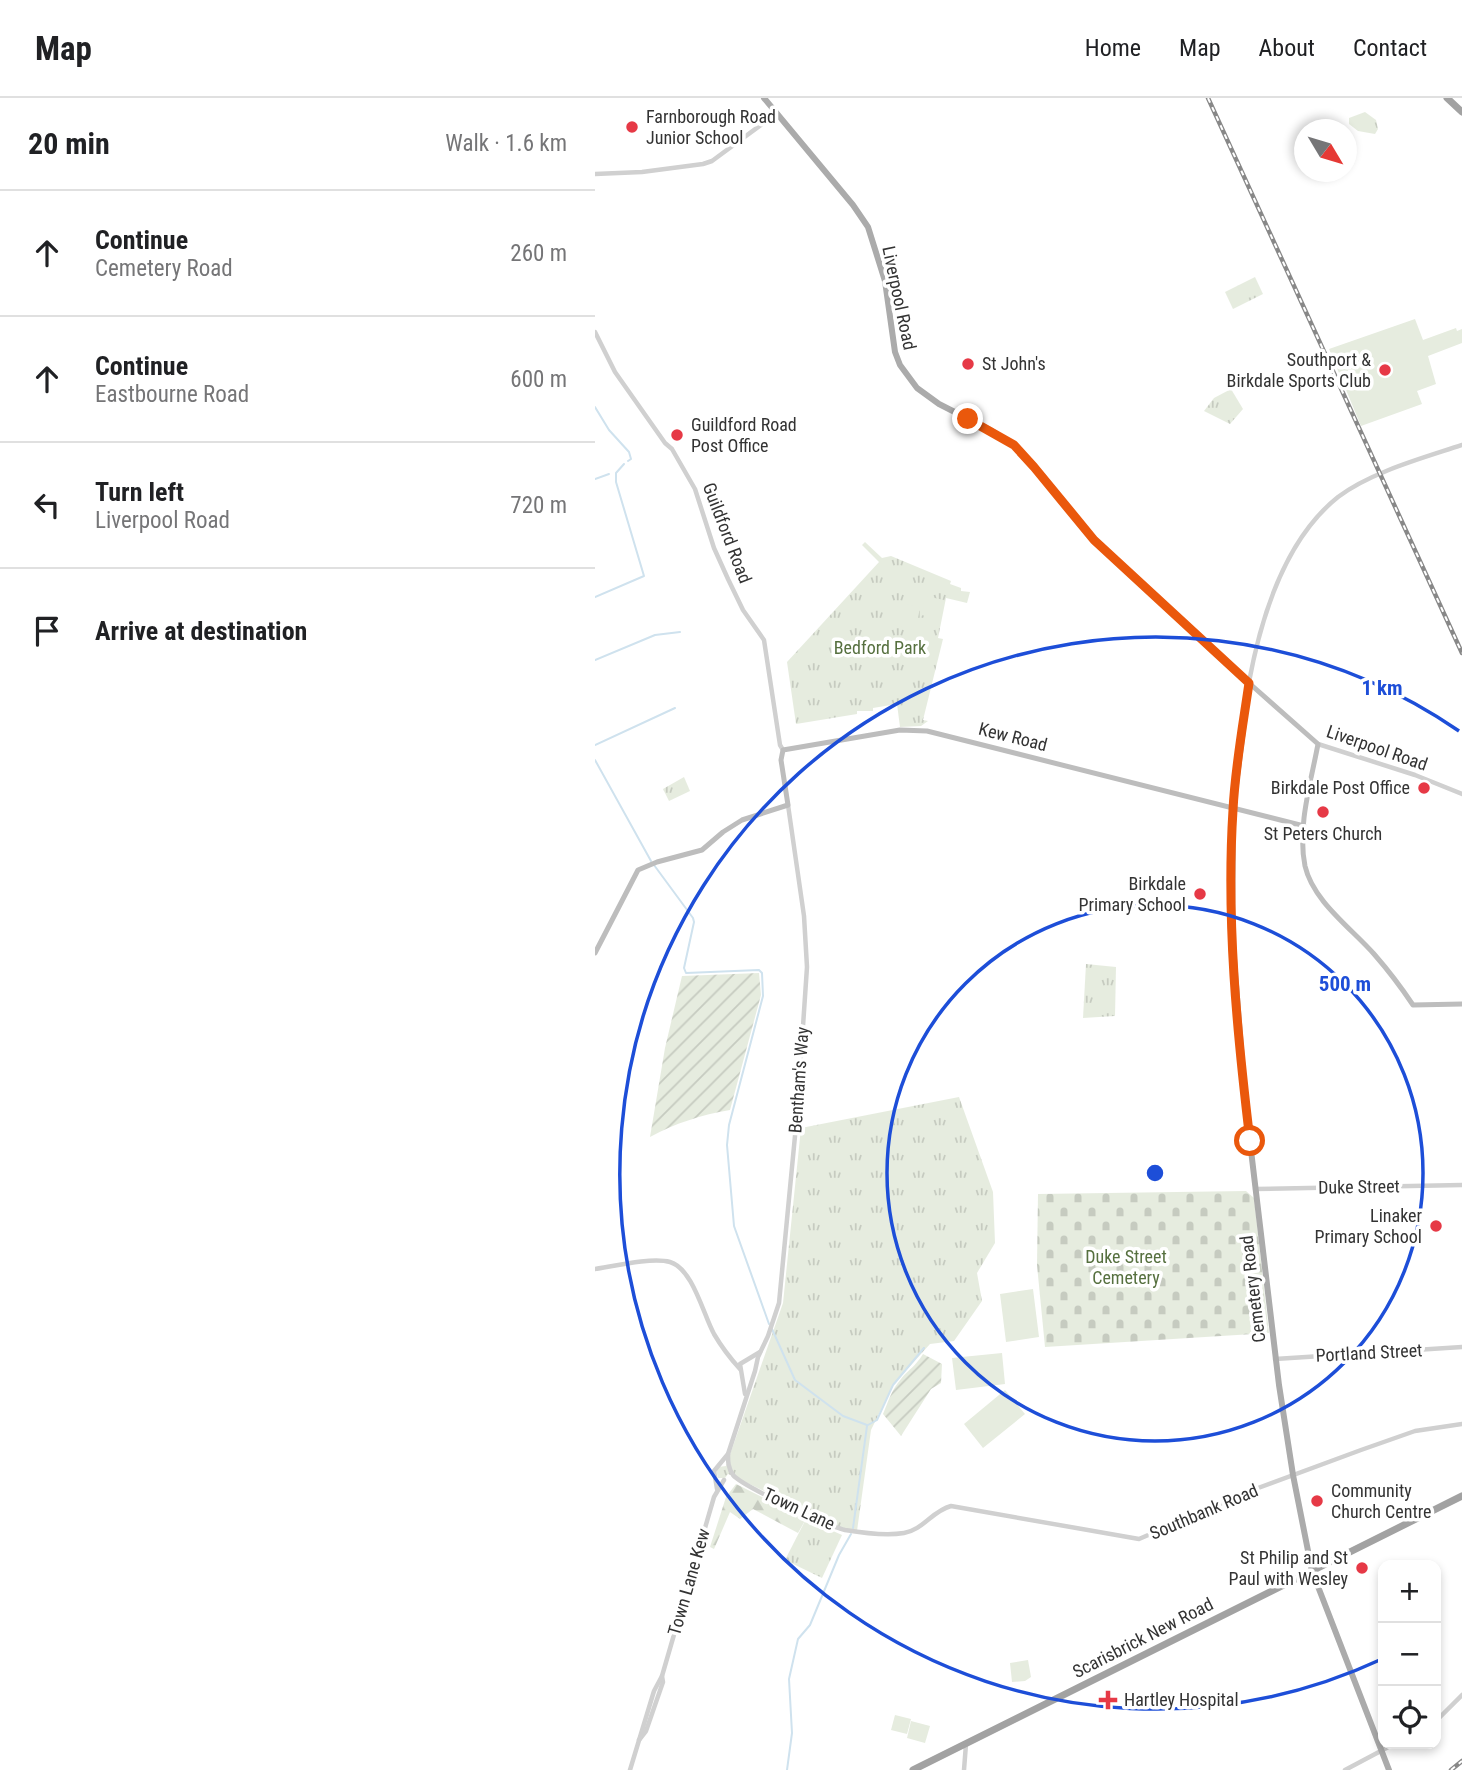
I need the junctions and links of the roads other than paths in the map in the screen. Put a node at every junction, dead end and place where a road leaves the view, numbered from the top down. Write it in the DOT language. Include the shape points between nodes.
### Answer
graph roads {
  1 [pos="764,98"];
  2 [pos="1447,98"];
  3 [pos="1462,112"];
  4 [pos="777,113"];
  5 [pos="595,174"];
  6 [pos="595,332"];
  7 [pos="1462,444"];
  8 [pos="1249,683"];
  9 [pos="1318,744"];
  10 [pos="783,750"];
  11 [pos="1462,794"];
  12 [pos="788,805"];
  13 [pos="1233,808"];
  14 [pos="1304,827"];
  15 [pos="595,953"];
  16 [pos="1462,1004"];
  17 [pos="1462,1185"];
  18 [pos="1255,1189"];
  19 [pos="595,1269"];
  20 [pos="1462,1347"];
  21 [pos="759,1352"];
  22 [pos="729,1355"];
  23 [pos="1275,1359"];
  24 [pos="745,1360"];
  25 [pos="756,1366"];
  26 [pos="741,1371"];
  27 [pos="754,1373"];
  28 [pos="744,1402"];
  29 [pos="1462,1424"];
  30 [pos="728,1454"];
  31 [pos="718,1465"];
  32 [pos="730,1469"];
  33 [pos="1293,1475"];
  34 [pos="715,1478"];
  35 [pos="725,1480"];
  36 [pos="738,1480"];
  37 [pos="717,1489"];
  38 [pos="1462,1496"];
  39 [pos="857,1531"];
  40 [pos="1312,1571"];
  41 [pos="1462,1695"];
  42 [pos="1441,1717"];
  43 [pos="966,1743"];
  44 [pos="1382,1750"];
  45 [pos="1388,1768"];
  46 [pos="630,1770"];
  47 [pos="913,1770"];
  48 [pos="964,1770"];
  49 [pos="1345,1770"];
  1 -- 4 [label="main road, Liverpool Road"];
  2 -- 3 [label="highway"];
  4 -- 5 [label="street" via="712,161 642,173"];
  4 -- 8 [label="main road, Liverpool Road" via="868,227 885,281 895,352 917,388 1014,445 1094,540"];
  6 -- 10 [label="street, Guildford Road" via="615,372 672,449 695,489 723,569 764,640"];
  7 -- 8 [label="street" via="1360,484 1308,526 1279,577"];
  8 -- 9 [label="main road, Liverpool Road"];
  8 -- 13 [label="main road, Cemetery Road"];
  9 -- 11 [label="street, Liverpool Road"];
  9 -- 14 [label="main road"];
  10 -- 12 [label="main road, Guildford Road"];
  10 -- 13 [label="main road, Kew Road" via="900,730 927,731"];
  12 -- 15 [label="main road" via="742,820 702,850 638,870"];
  12 -- 21 [label="street, Bentham's Way" via="807,967 779,1303"];
  13 -- 14 [label="main road, Kew Road"];
  13 -- 18 [label="main road, Cemetery Road" via="1232,933"];
  14 -- 16 [label="main road" via="1305,867 1314,886 1413,1005"];
  17 -- 18 [label="street, Duke Street"];
  18 -- 23 [label="main road, Cemetery Road"];
  19 -- 22 [label="street" via="655,1262 678,1266"];
  20 -- 23 [label="street, Portland Street"];
  21 -- 24 [label="street, Bentham's Way"];
  21 -- 25 [label="street, Bentham's Way"];
  22 -- 24 [label="street"];
  22 -- 26 [label="street"];
  23 -- 33 [label="main road, Cemetery Road"];
  24 -- 25 [label="street"];
  24 -- 26 [label="street"];
  25 -- 27 [label="street, Bentham's Way"];
  26 -- 27 [label="street" via="749,1376"];
  26 -- 28 [label="street"];
  27 -- 28 [label="street"];
  28 -- 30 [label="street"];
  29 -- 33 [label="street, Southbank Road" via="1415,1432"];
  30 -- 31 [label="street"];
  30 -- 32 [label="street"];
  31 -- 32 [label="street"];
  31 -- 34 [label="street"];
  32 -- 35 [label="street"];
  32 -- 36 [label="street, Town Lane"];
  33 -- 39 [label="street, Southbank Road" via="1139,1539 951,1506 911,1531"];
  33 -- 40 [label="main road, Cemetery Road"];
  34 -- 35 [label="street"];
  34 -- 37 [label="street, Town Lane Kew"];
  35 -- 36 [label="street, Town Lane"];
  35 -- 37 [label="street, Town Lane Kew"];
  36 -- 39 [label="street, Town Lane" via="820,1521"];
  37 -- 46 [label="street, Town Lane Kew"];
  38 -- 40 [label="highway, Scarisbrick New Road"];
  40 -- 43 [label="highway, Scarisbrick New Road"];
  40 -- 44 [label="main road, Cemetery Road"];
  41 -- 42 [label="street"];
  43 -- 47 [label="highway, Scarisbrick New Road"];
  43 -- 48 [label="street"];
  44 -- 45 [label="main road, Cemetery Road"];
  44 -- 49 [label="street"];
}
